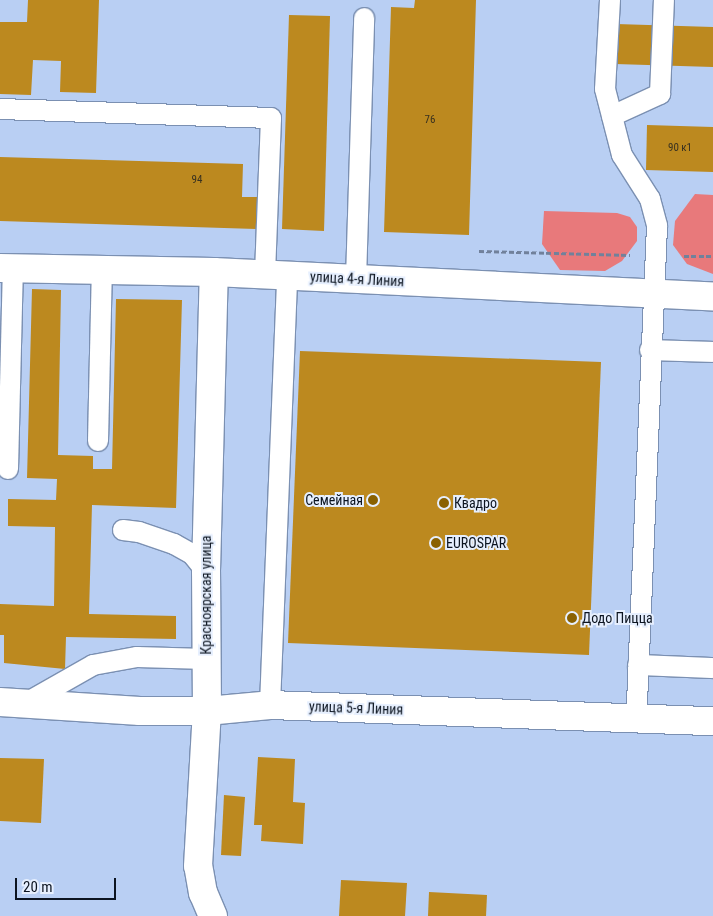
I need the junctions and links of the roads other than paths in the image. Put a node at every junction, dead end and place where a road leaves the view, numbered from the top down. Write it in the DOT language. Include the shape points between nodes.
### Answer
graph roads {
  1 [pos="610,0"];
  2 [pos="664,0"];
  3 [pos="364,18"];
  4 [pos="0,109"];
  5 [pos="612,116"];
  6 [pos="7,268"];
  7 [pos="102,271"];
  8 [pos="214,272"];
  9 [pos="276,275"];
  10 [pos="356,279"];
  11 [pos="653,293"];
  12 [pos="713,296"];
  13 [pos="650,350"];
  14 [pos="713,352"];
  15 [pos="98,441"];
  16 [pos="8,469"];
  17 [pos="123,530"];
  18 [pos="206,571"];
  19 [pos="206,659"];
  20 [pos="638,665"];
  21 [pos="713,668"];
  22 [pos="0,702"];
  23 [pos="28,702"];
  24 [pos="270,704"];
  25 [pos="207,711"];
  26 [pos="636,719"];
  27 [pos="713,721"];
  28 [pos="213,916"];
  1 -- 5 [label="lane" via="606,89"];
  2 -- 5 [label="lane" via="660,94"];
  3 -- 10 [label="lane"];
  4 -- 9 [label="lane" via="271,118"];
  5 -- 11 [label="lane" via="622,155 650,199 657,226"];
  6 -- 7 [label="street, улица 4-я Линия"];
  6 -- 16 [label="lane"];
  7 -- 8 [label="street, улица 4-я Линия"];
  7 -- 15 [label="lane"];
  8 -- 9 [label="street, улица 4-я Линия"];
  8 -- 18 [label="street, Красноярская улица"];
  9 -- 10 [label="street, улица 4-я Линия"];
  9 -- 24 [label="lane"];
  10 -- 11 [label="street, улица 4-я Линия"];
  11 -- 12 [label="street, улица 4-я Линия"];
  11 -- 13 [label="lane"];
  13 -- 14 [label="lane"];
  13 -- 20 [label="lane"];
  17 -- 18 [label="lane" via="174,544 192,554"];
  18 -- 19 [label="street, Красноярская улица"];
  19 -- 23 [label="lane" via="137,657 93,666"];
  19 -- 25 [label="street, Красноярская улица"];
  20 -- 21 [label="lane"];
  20 -- 26 [label="lane"];
  22 -- 23 [label="street, улица 5-я Линия"];
  23 -- 25 [label="street, улица 5-я Линия" via="140,711"];
  24 -- 25 [label="street, улица 5-я Линия"];
  24 -- 26 [label="street, улица 5-я Линия"];
  25 -- 28 [label="street, Красноярская улица" via="198,866 203,893"];
  26 -- 27 [label="street, улица 5-я Линия"];
}
